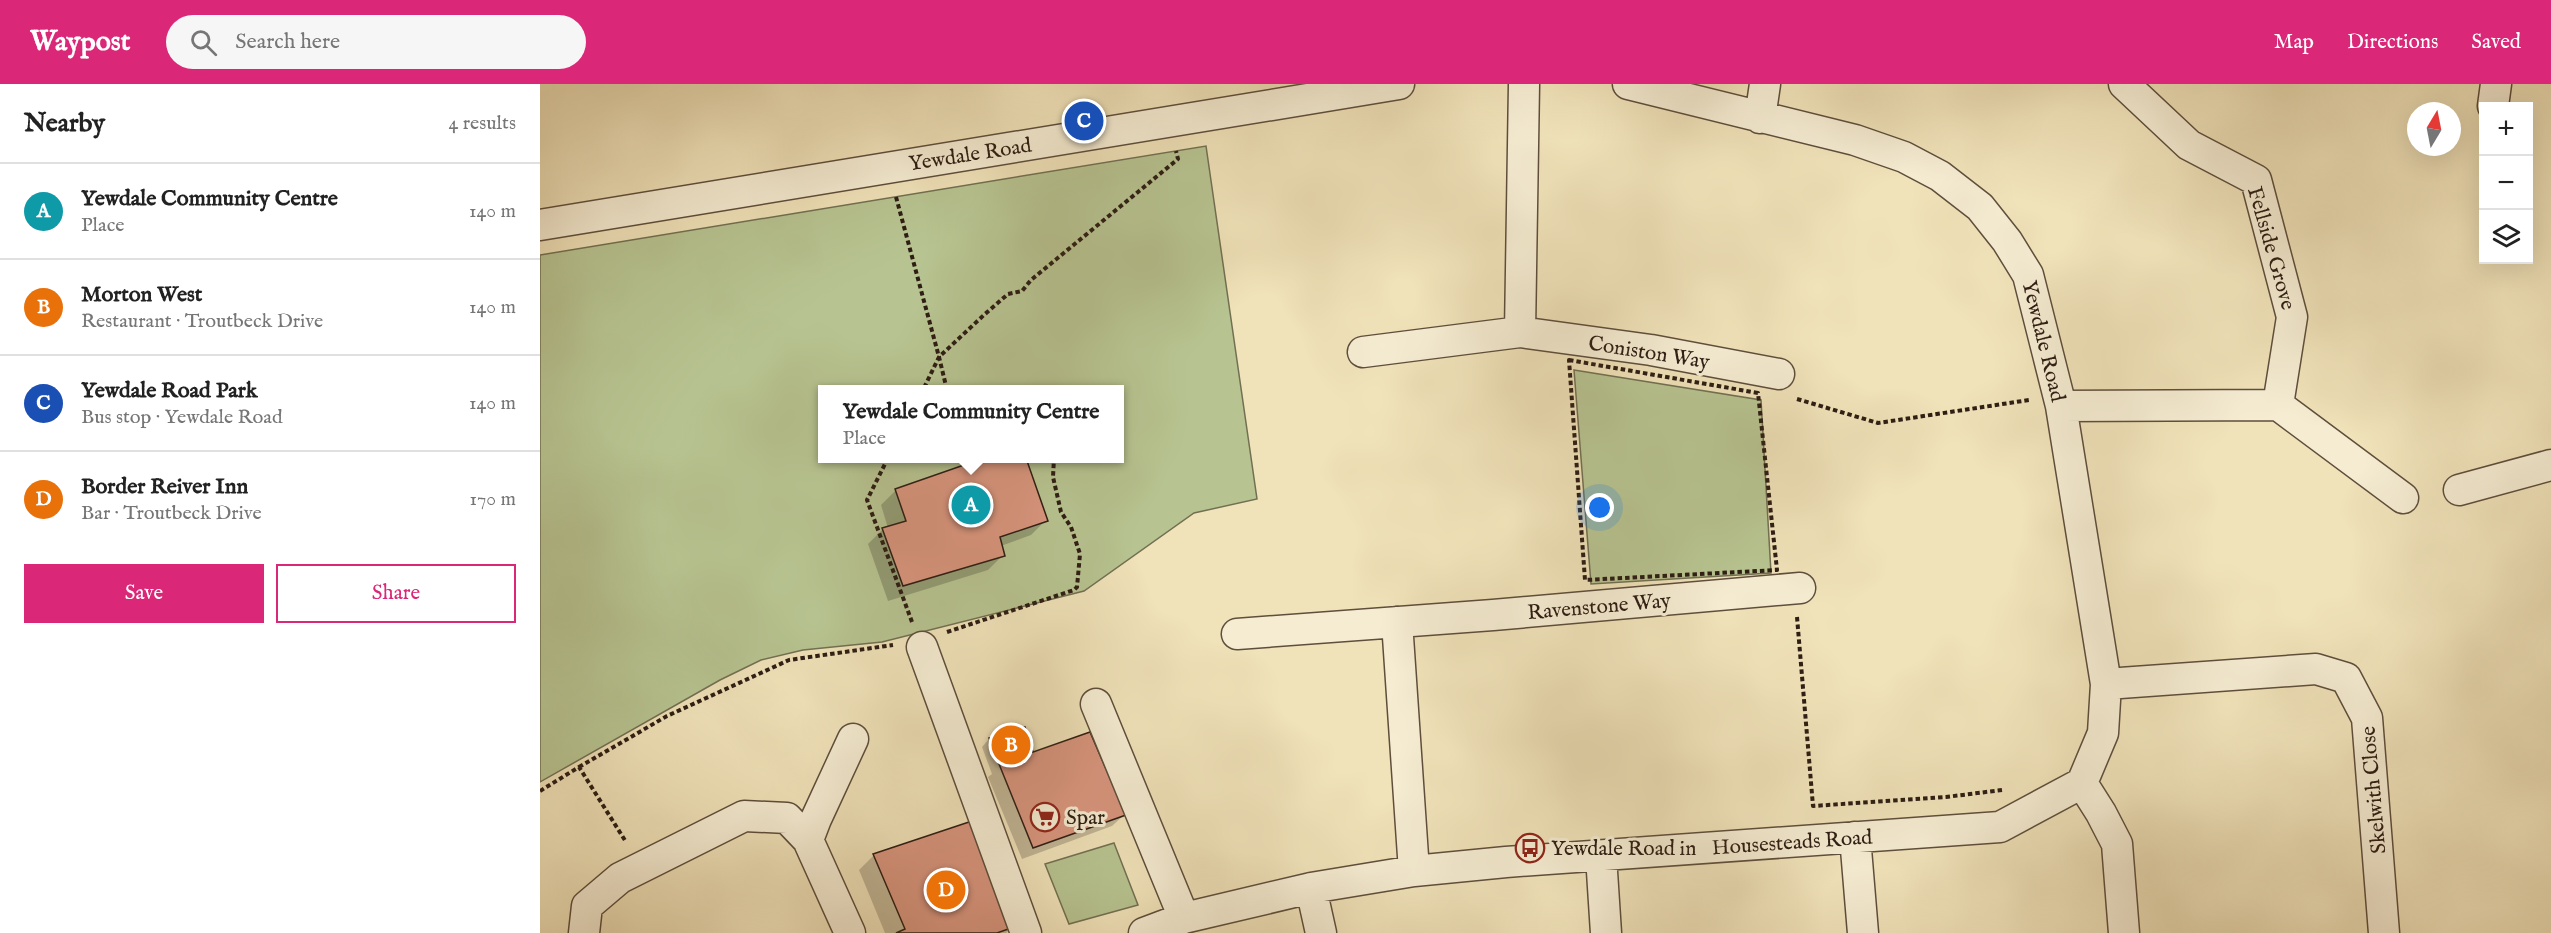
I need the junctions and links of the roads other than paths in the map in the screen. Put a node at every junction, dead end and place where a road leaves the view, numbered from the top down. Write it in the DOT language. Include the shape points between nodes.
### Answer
graph roads {
  1 [pos="1400,84"];
  2 [pos="1524,84"];
  3 [pos="1628,84"];
  4 [pos="1764,84"];
  5 [pos="2124,84"];
  6 [pos="2496,84"];
  7 [pos="1280,93"];
  8 [pos="2494,102"];
  9 [pos="1760,118"];
  10 [pos="540,225"];
  11 [pos="1520,332"];
  12 [pos="1363,352"];
  13 [pos="1774,390"];
  14 [pos="2278,405"];
  15 [pos="2061,406"];
  16 [pos="2551,465"];
  17 [pos="2459,490"];
  18 [pos="2403,498"];
  19 [pos="1798,600"];
  20 [pos="1397,622"];
  21 [pos="1237,634"];
  22 [pos="920,644"];
  23 [pos="2106,684"];
  24 [pos="1096,704"];
  25 [pos="853,739"];
  26 [pos="2082,783"];
  27 [pos="1855,837"];
  28 [pos="808,840"];
  29 [pos="1601,856"];
  30 [pos="1414,871"];
  31 [pos="1311,888"];
  32 [pos="1184,918"];
  33 [pos="584,933"];
  34 [pos="850,933"];
  35 [pos="1026,933"];
  36 [pos="1144,933"];
  37 [pos="1322,933"];
  38 [pos="1606,933"];
  39 [pos="1863,933"];
  40 [pos="2124,933"];
  41 [pos="2384,933"];
  1 -- 7 [label="street, Yewdale Road"];
  2 -- 11 [label="street"];
  3 -- 9 [label="street, Yewdale Road"];
  4 -- 9 [label="street"];
  5 -- 14 [label="street, Fellside Grove" via="2188,145 2256,180 2292,317"];
  6 -- 8 [label="street"];
  7 -- 10 [label="street, Yewdale Road" via="1208,117"];
  9 -- 15 [label="street, Yewdale Road" via="1855,140 1904,157 1940,176 1980,207 2028,275"];
  11 -- 12 [label="street, Coniston Way"];
  11 -- 13 [label="street, Coniston Way" via="1651,350"];
  14 -- 15 [label="street"];
  14 -- 18 [label="street"];
  15 -- 23 [label="street, Yewdale Road"];
  16 -- 17 [label="street"];
  19 -- 20 [label="street, Ravenstone Way"];
  20 -- 21 [label="street, Ravenstone Way"];
  20 -- 30 [label="street"];
  22 -- 35 [label="street"];
  23 -- 26 [label="street" via="2103,734"];
  23 -- 41 [label="street, Skelwith Close" via="2316,669 2346,678 2367,718"];
  24 -- 32 [label="street"];
  25 -- 28 [label="street"];
  26 -- 27 [label="street, Housesteads Road" via="2000,827"];
  26 -- 40 [label="street" via="2116,844"];
  27 -- 29 [label="street, Housesteads Road"];
  27 -- 39 [label="street"];
  28 -- 33 [label="street" via="787,818 744,816 620,878 587,906"];
  28 -- 34 [label="street"];
  29 -- 30 [label="street, Housesteads Road"];
  29 -- 38 [label="street"];
  30 -- 31 [label="street, Housesteads Road"];
  31 -- 32 [label="street, Housesteads Road"];
  31 -- 37 [label="street"];
  32 -- 36 [label="street, Housesteads Road"];
}
